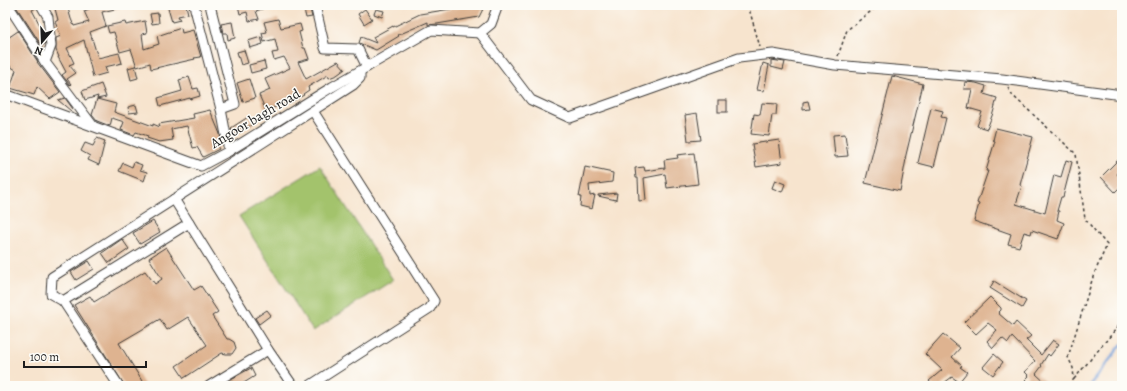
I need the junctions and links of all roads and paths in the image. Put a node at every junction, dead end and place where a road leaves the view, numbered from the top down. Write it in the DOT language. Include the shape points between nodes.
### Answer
graph roads {
  1 [pos="8,5"];
  2 [pos="41,5"];
  3 [pos="194,5"];
  4 [pos="210,5"];
  5 [pos="315,5"];
  6 [pos="498,5"];
  7 [pos="748,5"];
  8 [pos="879,5"];
  9 [pos="480,32"];
  10 [pos="763,55"];
  11 [pos="45,62"];
  12 [pos="835,65"];
  13 [pos="364,69"];
  14 [pos="1002,79"];
  15 [pos="5,94"];
  16 [pos="1122,95"];
  17 [pos="221,110"];
  18 [pos="313,110"];
  19 [pos="93,126"];
  20 [pos="229,151"];
  21 [pos="174,200"];
  22 [pos="189,223"];
  23 [pos="63,301"];
  24 [pos="1122,322"];
  25 [pos="268,350"];
  26 [pos="1074,379"];
  27 [pos="119,386"];
  28 [pos="209,386"];
  29 [pos="293,386"];
  30 [pos="309,386"];
  31 [pos="1068,386"];
  1 -- 11 [label="street"];
  2 -- 11 [label="street" via="48,17 51,46"];
  3 -- 17 [label="street"];
  4 -- 17 [label="street" via="235,104"];
  5 -- 13 [label="street" via="325,48 358,49"];
  6 -- 9 [label="street" via="491,24"];
  7 -- 10 [label="path"];
  8 -- 12 [label="path" via="847,30"];
  9 -- 10 [label="street" via="531,100 570,118 739,58"];
  9 -- 13 [label="street, Angoor bagh road" via="431,30"];
  10 -- 12 [label="street" via="773,54"];
  11 -- 19 [label="street"];
  12 -- 14 [label="street"];
  13 -- 18 [label="street" via="353,85"];
  13 -- 20 [label="street, Angoor bagh road"];
  14 -- 16 [label="street"];
  14 -- 26 [label="path" via="1012,95 1076,154 1084,219 1107,245 1094,274 1068,357"];
  15 -- 19 [label="street, Angoor bagh road"];
  17 -- 20 [label="street"];
  18 -- 21 [label="street"];
  18 -- 30 [label="street" via="434,300 430,308"];
  19 -- 20 [label="street, Angoor bagh road" via="201,166"];
  21 -- 22 [label="street"];
  21 -- 23 [label="street" via="52,277 51,294"];
  22 -- 23 [label="street"];
  22 -- 25 [label="street"];
  23 -- 27 [label="street"];
  24 -- 26 [label="path"];
  25 -- 28 [label="street"];
  25 -- 29 [label="street"];
  26 -- 31 [label="path"];
}
